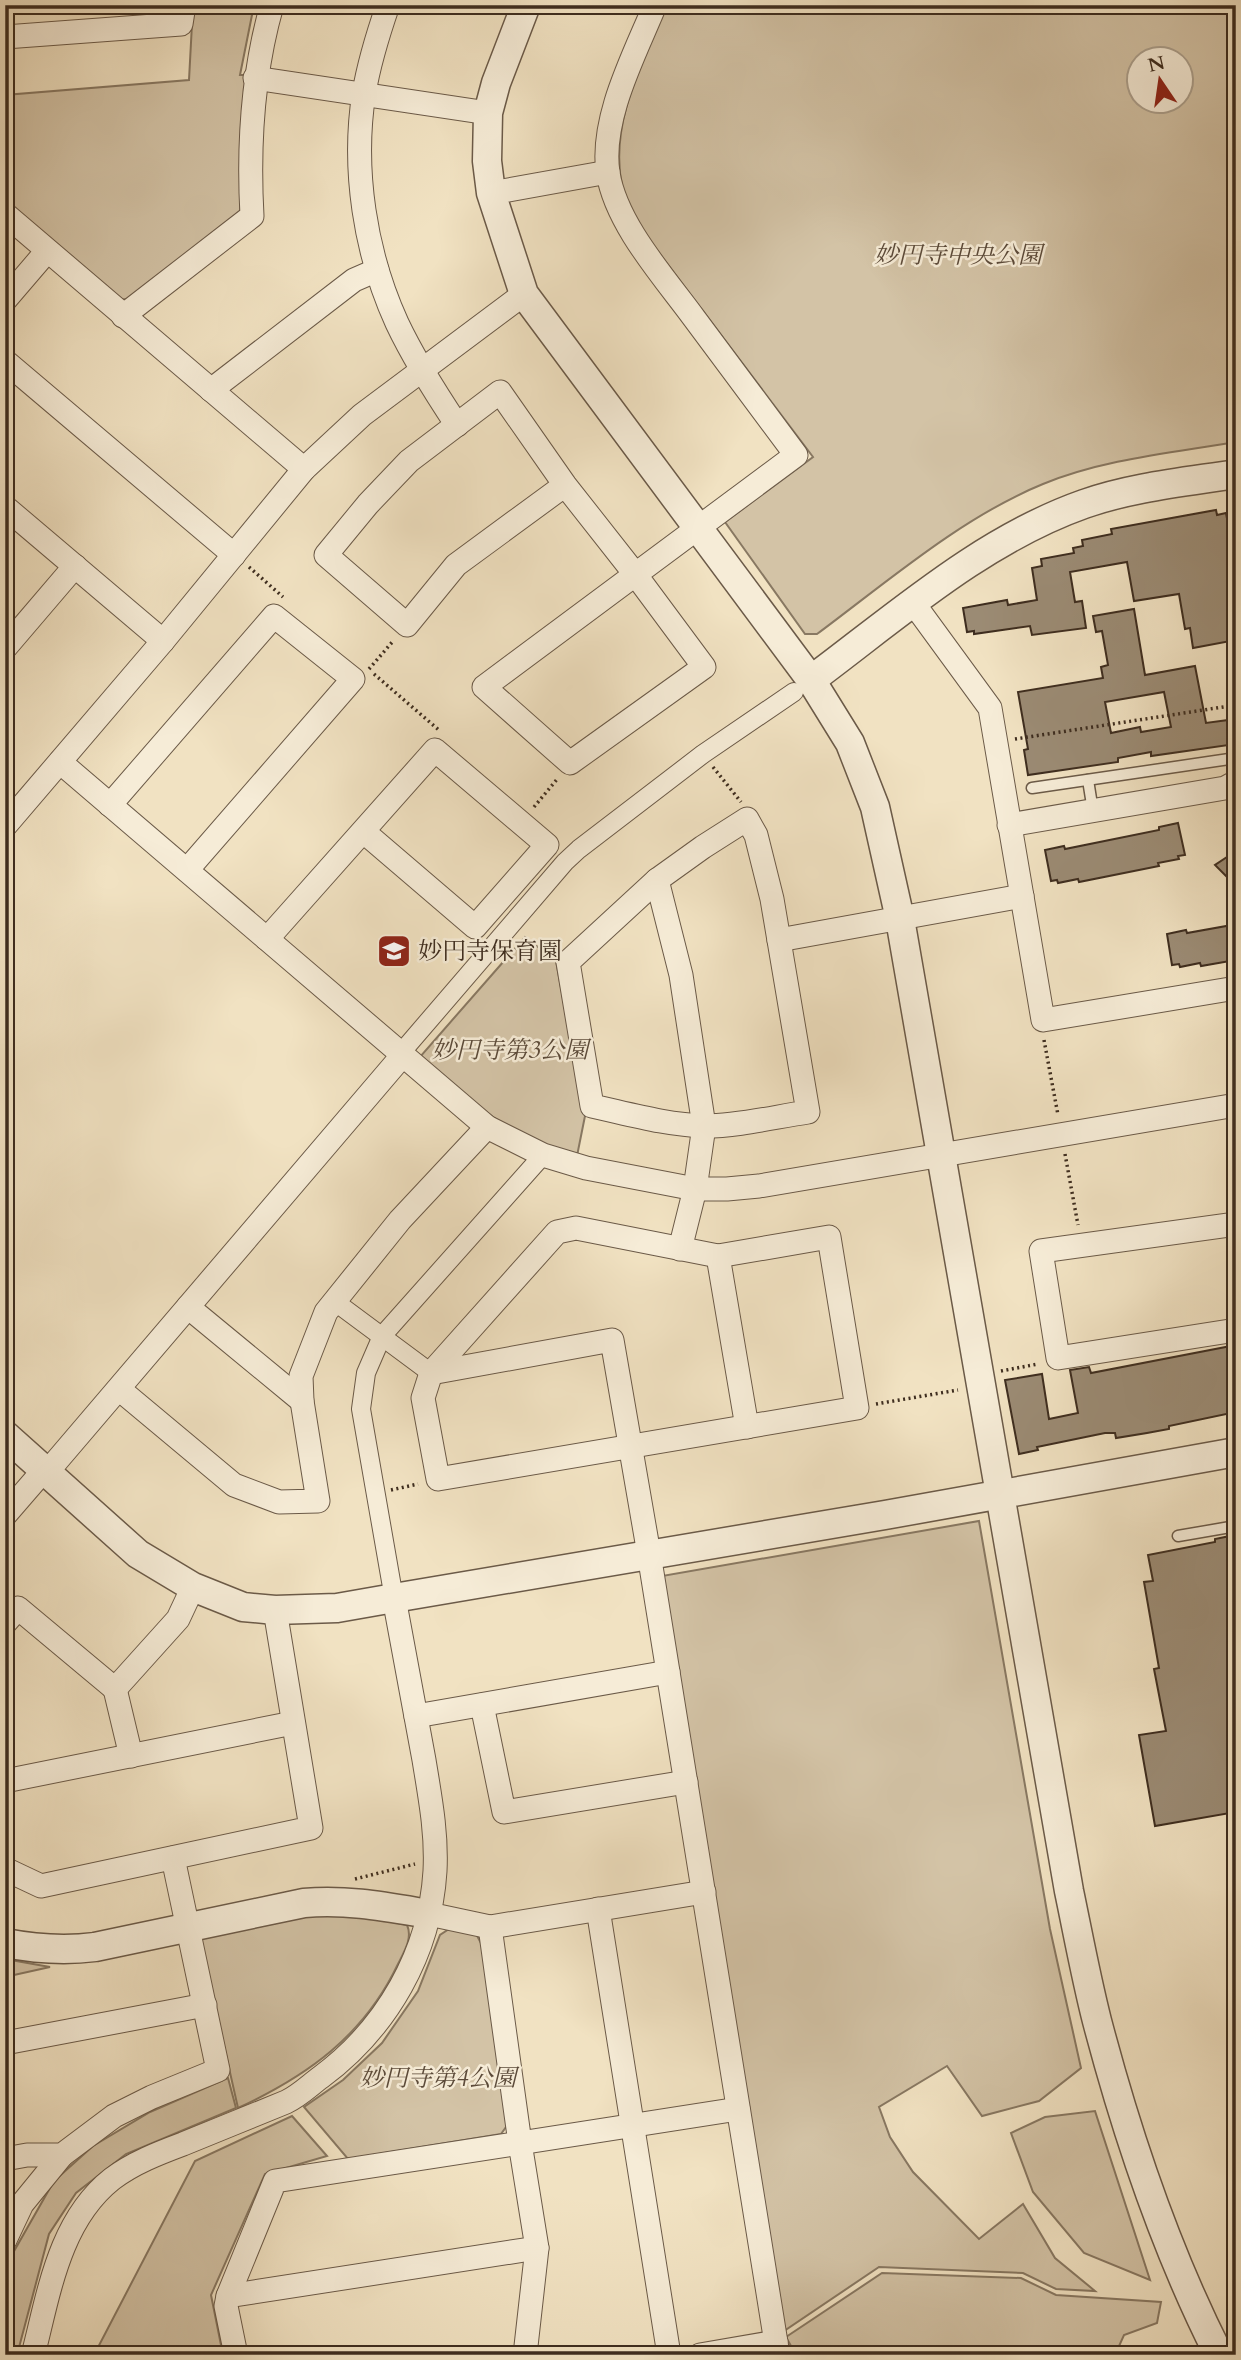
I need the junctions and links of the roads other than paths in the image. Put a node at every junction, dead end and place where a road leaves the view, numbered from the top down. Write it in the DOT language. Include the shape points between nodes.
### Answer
graph roads {
  1 [pos="184,5"];
  2 [pos="272,5"];
  3 [pos="388,5"];
  4 [pos="526,5"];
  5 [pos="655,5"];
  6 [pos="5,37"];
  7 [pos="256,78"];
  8 [pos="364,94"];
  9 [pos="488,113"];
  10 [pos="608,172"];
  11 [pos="491,193"];
  12 [pos="5,214"];
  13 [pos="47,251"];
  14 [pos="377,270"];
  15 [pos="524,294"];
  16 [pos="5,300"];
  17 [pos="123,316"];
  18 [pos="5,360"];
  19 [pos="421,369"];
  20 [pos="211,390"];
  21 [pos="457,425"];
  22 [pos="304,469"];
  23 [pos="1236,474"];
  24 [pos="565,485"];
  25 [pos="5,508"];
  26 [pos="699,528"];
  27 [pos="233,555"];
  28 [pos="75,566"];
  29 [pos="635,575"];
  30 [pos="914,604"];
  31 [pos="163,641"];
  32 [pos="5,648"];
  33 [pos="803,686"];
  34 [pos="1236,758"];
  35 [pos="60,762"];
  36 [pos="1225,776"];
  37 [pos="1088,780"];
  38 [pos="1032,788"];
  39 [pos="110,805"];
  40 [pos="1093,811"];
  41 [pos="1009,825"];
  42 [pos="5,826"];
  43 [pos="365,832"];
  44 [pos="187,870"];
  45 [pos="657,880"];
  46 [pos="1022,896"];
  47 [pos="900,919"];
  48 [pos="267,939"];
  49 [pos="779,940"];
  50 [pos="1236,988"];
  51 [pos="401,1055"];
  52 [pos="1236,1105"];
  53 [pos="704,1126"];
  54 [pos="487,1127"];
  55 [pos="542,1155"];
  56 [pos="941,1156"];
  57 [pos="695,1189"];
  58 [pos="1236,1224"];
  59 [pos="680,1249"];
  60 [pos="718,1256"];
  61 [pos="334,1301"];
  62 [pos="188,1307"];
  63 [pos="1236,1330"];
  64 [pos="382,1336"];
  65 [pos="431,1373"];
  66 [pos="119,1388"];
  67 [pos="302,1401"];
  68 [pos="747,1427"];
  69 [pos="5,1435"];
  70 [pos="631,1447"];
  71 [pos="1236,1452"];
  72 [pos="47,1470"];
  73 [pos="1000,1494"];
  74 [pos="5,1516"];
  75 [pos="1236,1525"];
  76 [pos="1178,1536"];
  77 [pos="649,1554"];
  78 [pos="193,1587"];
  79 [pos="393,1592"];
  80 [pos="275,1610"];
  81 [pos="5,1623"];
  82 [pos="668,1672"];
  83 [pos="115,1689"];
  84 [pos="482,1705"];
  85 [pos="416,1716"];
  86 [pos="293,1723"];
  87 [pos="131,1756"];
  88 [pos="5,1781"];
  89 [pos="686,1782"];
  90 [pos="173,1858"];
  91 [pos="5,1869"];
  92 [pos="704,1892"];
  93 [pos="598,1909"];
  94 [pos="429,1914"];
  95 [pos="490,1927"];
  96 [pos="188,1928"];
  97 [pos="5,1943"];
  98 [pos="205,2005"];
  99 [pos="5,2043"];
  100 [pos="738,2109"];
  101 [pos="632,2125"];
  102 [pos="520,2143"];
  103 [pos="62,2155"];
  104 [pos="5,2159"];
  105 [pos="5,2240"];
  106 [pos="537,2248"];
  107 [pos="228,2296"];
  108 [pos="777,2348"];
  109 [pos="33,2355"];
  110 [pos="236,2355"];
  111 [pos="525,2355"];
  112 [pos="669,2355"];
  113 [pos="699,2355"];
  114 [pos="1219,2355"];
  1 -- 6 [label="street" via="181,24"];
  2 -- 7 [label="street"];
  3 -- 8 [label="street"];
  4 -- 9 [label="street"];
  5 -- 10 [label="street" via="612,119"];
  7 -- 8 [label="street"];
  7 -- 17 [label="street" via="249,163 251,216"];
  8 -- 9 [label="street"];
  8 -- 14 [label="street" via="363,202"];
  9 -- 11 [label="street"];
  10 -- 11 [label="street"];
  10 -- 26 [label="street" via="622,213 644,251 796,455"];
  11 -- 15 [label="street"];
  12 -- 13 [label="street"];
  13 -- 16 [label="street"];
  13 -- 17 [label="street"];
  14 -- 19 [label="street"];
  14 -- 20 [label="street" via="354,280"];
  15 -- 19 [label="street"];
  15 -- 26 [label="street"];
  17 -- 20 [label="street"];
  18 -- 27 [label="street"];
  19 -- 21 [label="street"];
  19 -- 22 [label="street"];
  20 -- 22 [label="street"];
  21 -- 24 [label="street" via="500,392"];
  21 -- 24 [label="street" via="409,461 326,555 407,625 456,565"];
  22 -- 27 [label="street"];
  23 -- 30 [label="street" via="1139,489 1031,525 979,555"];
  24 -- 29 [label="street"];
  25 -- 28 [label="street"];
  26 -- 29 [label="street"];
  26 -- 33 [label="street"];
  27 -- 31 [label="street"];
  28 -- 31 [label="street"];
  28 -- 32 [label="street"];
  29 -- 29 [label="street" via="484,687 570,763 704,667"];
  30 -- 33 [label="street"];
  30 -- 41 [label="street" via="990,708"];
  31 -- 35 [label="street"];
  33 -- 47 [label="street" via="850,743 875,807"];
  33 -- 51 [label="street" via="703,754 565,862"];
  34 -- 36 [label="lane"];
  35 -- 39 [label="street"];
  35 -- 42 [label="street"];
  36 -- 37 [label="lane"];
  36 -- 40 [label="street"];
  37 -- 38 [label="lane"];
  37 -- 40 [label="lane"];
  39 -- 44 [label="street"];
  39 -- 44 [label="street" via="274,616 353,679"];
  40 -- 41 [label="street"];
  41 -- 46 [label="street"];
  43 -- 43 [label="street" via="435,750 547,845 475,927"];
  43 -- 48 [label="street"];
  44 -- 48 [label="street"];
  45 -- 49 [label="street" via="747,819 756,835"];
  45 -- 53 [label="street" via="681,975"];
  45 -- 53 [label="street" via="568,962 592,1107"];
  46 -- 47 [label="street"];
  46 -- 50 [label="street" via="1043,1020"];
  47 -- 49 [label="street"];
  47 -- 56 [label="street"];
  48 -- 51 [label="street"];
  49 -- 53 [label="street" via="808,1112"];
  51 -- 54 [label="street"];
  51 -- 62 [label="street"];
  52 -- 56 [label="street"];
  53 -- 57 [label="street"];
  54 -- 55 [label="street"];
  54 -- 61 [label="street" via="400,1220"];
  55 -- 57 [label="street"];
  55 -- 64 [label="street"];
  56 -- 57 [label="street" via="759,1186"];
  56 -- 73 [label="street"];
  57 -- 59 [label="street"];
  58 -- 63 [label="street" via="1041,1251 1058,1358"];
  59 -- 60 [label="street"];
  59 -- 65 [label="street" via="576,1228 556,1232"];
  60 -- 68 [label="street"];
  60 -- 68 [label="street" via="829,1237 857,1408"];
  61 -- 64 [label="street"];
  61 -- 67 [label="street" via="301,1376"];
  62 -- 66 [label="street"];
  62 -- 67 [label="street"];
  64 -- 65 [label="street"];
  64 -- 79 [label="street" via="366,1373 361,1409"];
  65 -- 70 [label="street" via="612,1339"];
  65 -- 70 [label="street" via="423,1398 439,1479"];
  66 -- 67 [label="street" via="234,1485 279,1502 318,1501"];
  66 -- 72 [label="street"];
  68 -- 70 [label="street"];
  69 -- 72 [label="street"];
  70 -- 77 [label="street"];
  71 -- 73 [label="street"];
  72 -- 74 [label="street"];
  72 -- 78 [label="street" via="138,1554"];
  73 -- 77 [label="street"];
  73 -- 114 [label="street" via="1069,1891 1096,2018 1148,2187"];
  75 -- 76 [label="lane"];
  77 -- 79 [label="street"];
  77 -- 82 [label="street"];
  78 -- 80 [label="street" via="243,1607"];
  78 -- 83 [label="street" via="178,1619"];
  79 -- 80 [label="street" via="337,1608"];
  79 -- 85 [label="street"];
  80 -- 86 [label="street"];
  81 -- 83 [label="street" via="19,1608"];
  82 -- 84 [label="street"];
  82 -- 89 [label="street"];
  83 -- 87 [label="street"];
  84 -- 85 [label="street"];
  84 -- 89 [label="street" via="504,1812"];
  85 -- 94 [label="street" via="436,1845"];
  86 -- 87 [label="street"];
  86 -- 90 [label="street" via="312,1828"];
  87 -- 88 [label="street"];
  89 -- 92 [label="street"];
  90 -- 91 [label="street" via="41,1886"];
  90 -- 96 [label="street"];
  92 -- 93 [label="street"];
  92 -- 100 [label="street"];
  93 -- 95 [label="street"];
  93 -- 101 [label="street"];
  94 -- 95 [label="street"];
  94 -- 96 [label="street" via="328,1901"];
  94 -- 109 [label="street" via="418,1952 393,2001 342,2062 290,2100 144,2159 111,2180 79,2216 64,2243"];
  95 -- 102 [label="street"];
  96 -- 97 [label="street" via="66,1951"];
  96 -- 98 [label="street"];
  98 -- 99 [label="street"];
  98 -- 103 [label="street" via="218,2070 114,2116"];
  100 -- 101 [label="street"];
  100 -- 108 [label="street"];
  101 -- 102 [label="street"];
  101 -- 112 [label="street"];
  102 -- 106 [label="street"];
  102 -- 107 [label="street" via="275,2181"];
  103 -- 104 [label="street"];
  103 -- 105 [label="street" via="22,2204"];
  106 -- 107 [label="street"];
  106 -- 111 [label="street"];
  107 -- 110 [label="street"];
  108 -- 113 [label="street"];
}
